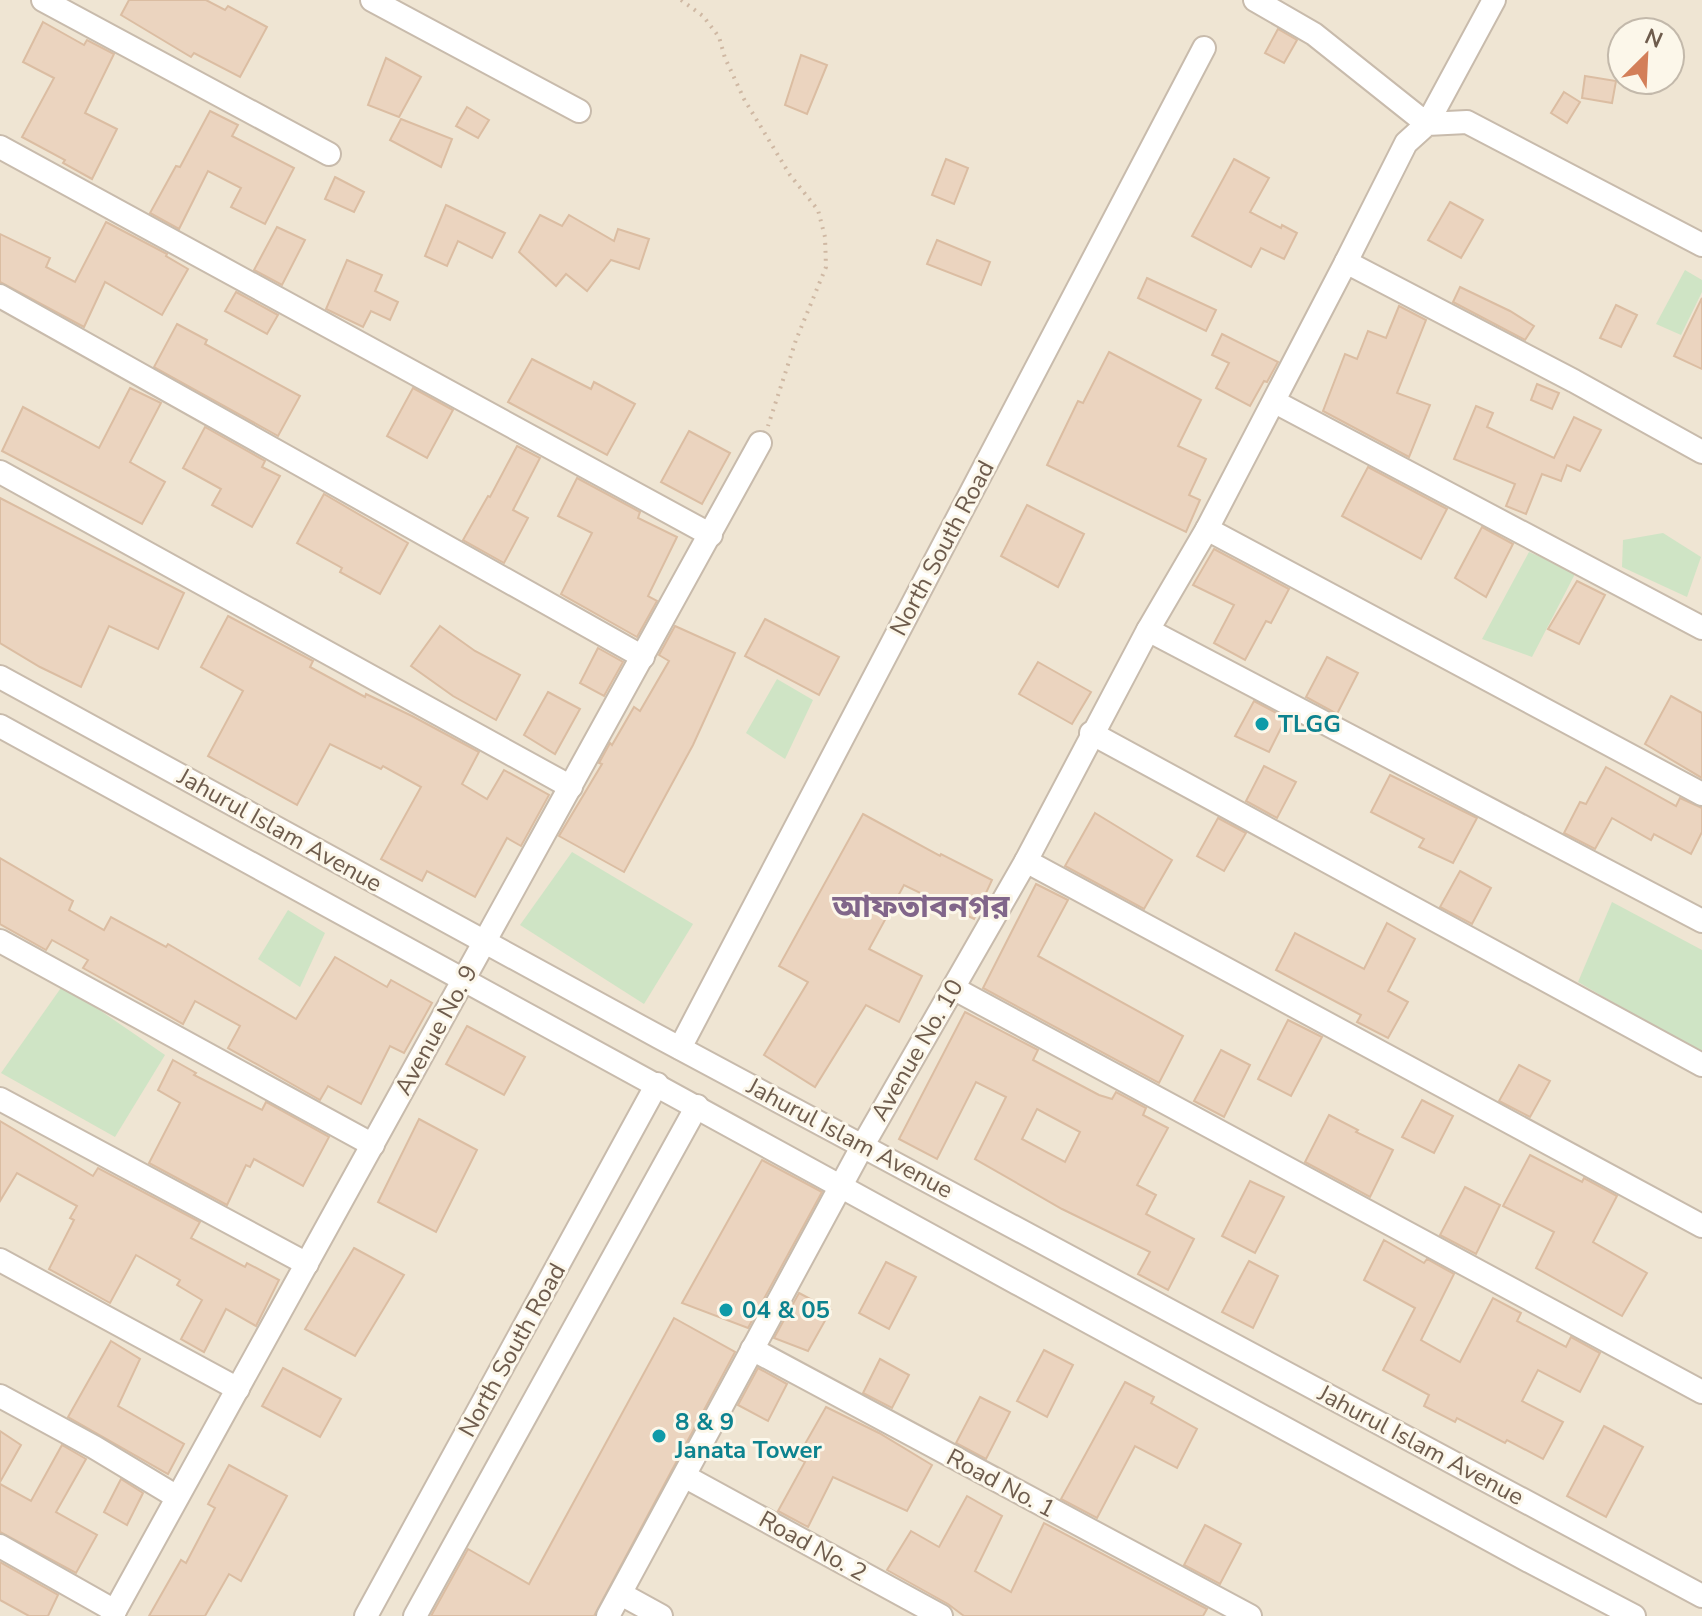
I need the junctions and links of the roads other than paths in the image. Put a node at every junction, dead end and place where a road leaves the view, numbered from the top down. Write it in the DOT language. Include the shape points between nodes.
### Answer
graph roads {
  1 [pos="43,0"];
  2 [pos="372,0"];
  3 [pos="1255,0"];
  4 [pos="1494,0"];
  5 [pos="1204,48"];
  6 [pos="579,111"];
  7 [pos="1427,124"];
  8 [pos="0,147"];
  9 [pos="329,154"];
  10 [pos="1702,245"];
  11 [pos="1346,262"];
  12 [pos="0,296"];
  13 [pos="1275,402"];
  14 [pos="760,443"];
  15 [pos="1702,452"];
  16 [pos="0,472"];
  17 [pos="1207,529"];
  18 [pos="711,535"];
  19 [pos="1702,628"];
  20 [pos="1148,630"];
  21 [pos="643,657"];
  22 [pos="0,677"];
  23 [pos="0,726"];
  24 [pos="1091,733"];
  25 [pos="571,787"];
  26 [pos="1702,794"];
  27 [pos="1026,861"];
  28 [pos="1702,921"];
  29 [pos="0,941"];
  30 [pos="485,942"];
  31 [pos="463,981"];
  32 [pos="953,988"];
  33 [pos="680,1048"];
  34 [pos="1702,1065"];
  35 [pos="657,1084"];
  36 [pos="0,1099"];
  37 [pos="697,1106"];
  38 [pos="373,1145"];
  39 [pos="863,1145"];
  40 [pos="841,1187"];
  41 [pos="1702,1226"];
  42 [pos="0,1260"];
  43 [pos="307,1264"];
  44 [pos="752,1349"];
  45 [pos="238,1389"];
  46 [pos="1702,1392"];
  47 [pos="0,1396"];
  48 [pos="686,1477"];
  49 [pos="177,1497"];
  50 [pos="0,1546"];
  51 [pos="621,1594"];
  52 [pos="1702,1596"];
  53 [pos="113,1613"];
  54 [pos="366,1616"];
  55 [pos="415,1616"];
  56 [pos="608,1616"];
  57 [pos="661,1616"];
  58 [pos="941,1616"];
  59 [pos="1250,1616"];
  60 [pos="1634,1616"];
  1 -- 9 [label="street"];
  2 -- 6 [label="street"];
  3 -- 7 [label="street" via="1314,34"];
  4 -- 7 [label="street, Avenue No. 10"];
  5 -- 33 [label="street, North South Road"];
  7 -- 10 [label="street" via="1467,122"];
  7 -- 11 [label="street, Avenue No. 10" via="1406,143"];
  8 -- 18 [label="street"];
  11 -- 13 [label="street, Avenue No. 10"];
  11 -- 15 [label="street"];
  12 -- 21 [label="street"];
  13 -- 17 [label="street, Avenue No. 10"];
  13 -- 19 [label="street"];
  14 -- 18 [label="street, Avenue No. 9"];
  16 -- 25 [label="street"];
  17 -- 20 [label="street, Avenue No. 10"];
  17 -- 26 [label="street"];
  18 -- 21 [label="street, Avenue No. 9"];
  20 -- 24 [label="street, Avenue No. 10"];
  20 -- 28 [label="street"];
  21 -- 25 [label="street, Avenue No. 9"];
  22 -- 30 [label="street, Jahurul Islam Avenue"];
  23 -- 31 [label="street, Jahurul Islam Avenue"];
  24 -- 27 [label="street, Avenue No. 10"];
  24 -- 34 [label="street"];
  25 -- 30 [label="street, Avenue No. 9"];
  27 -- 32 [label="street, Avenue No. 10"];
  27 -- 41 [label="street"];
  29 -- 38 [label="street"];
  30 -- 31 [label="street, Avenue No. 9"];
  30 -- 33 [label="street, Jahurul Islam Avenue"];
  31 -- 35 [label="street, Jahurul Islam Avenue"];
  31 -- 38 [label="street, Avenue No. 9"];
  32 -- 39 [label="street, Avenue No. 10"];
  32 -- 46 [label="street"];
  33 -- 39 [label="street, Jahurul Islam Avenue"];
  35 -- 37 [label="street, Jahurul Islam Avenue"];
  35 -- 54 [label="street, North South Road"];
  36 -- 43 [label="street"];
  37 -- 40 [label="street, Jahurul Islam Avenue"];
  37 -- 55 [label="street, North South Road"];
  38 -- 43 [label="street, Avenue No. 9"];
  39 -- 40 [label="street, Avenue No. 10"];
  39 -- 52 [label="street, Jahurul Islam Avenue"];
  40 -- 44 [label="street, Avenue No. 10"];
  40 -- 60 [label="street, Jahurul Islam Avenue"];
  42 -- 45 [label="street"];
  43 -- 45 [label="street, Avenue No. 9"];
  44 -- 48 [label="street, Avenue No. 10"];
  44 -- 59 [label="street, Road No. 1"];
  45 -- 49 [label="street, Avenue No. 9"];
  47 -- 49 [label="street"];
  48 -- 51 [label="street, Avenue No. 10"];
  48 -- 58 [label="street, Road No. 2"];
  49 -- 53 [label="street, Avenue No. 9"];
  50 -- 53 [label="street"];
  51 -- 56 [label="street, Avenue No. 10"];
  51 -- 57 [label="street"];
}
